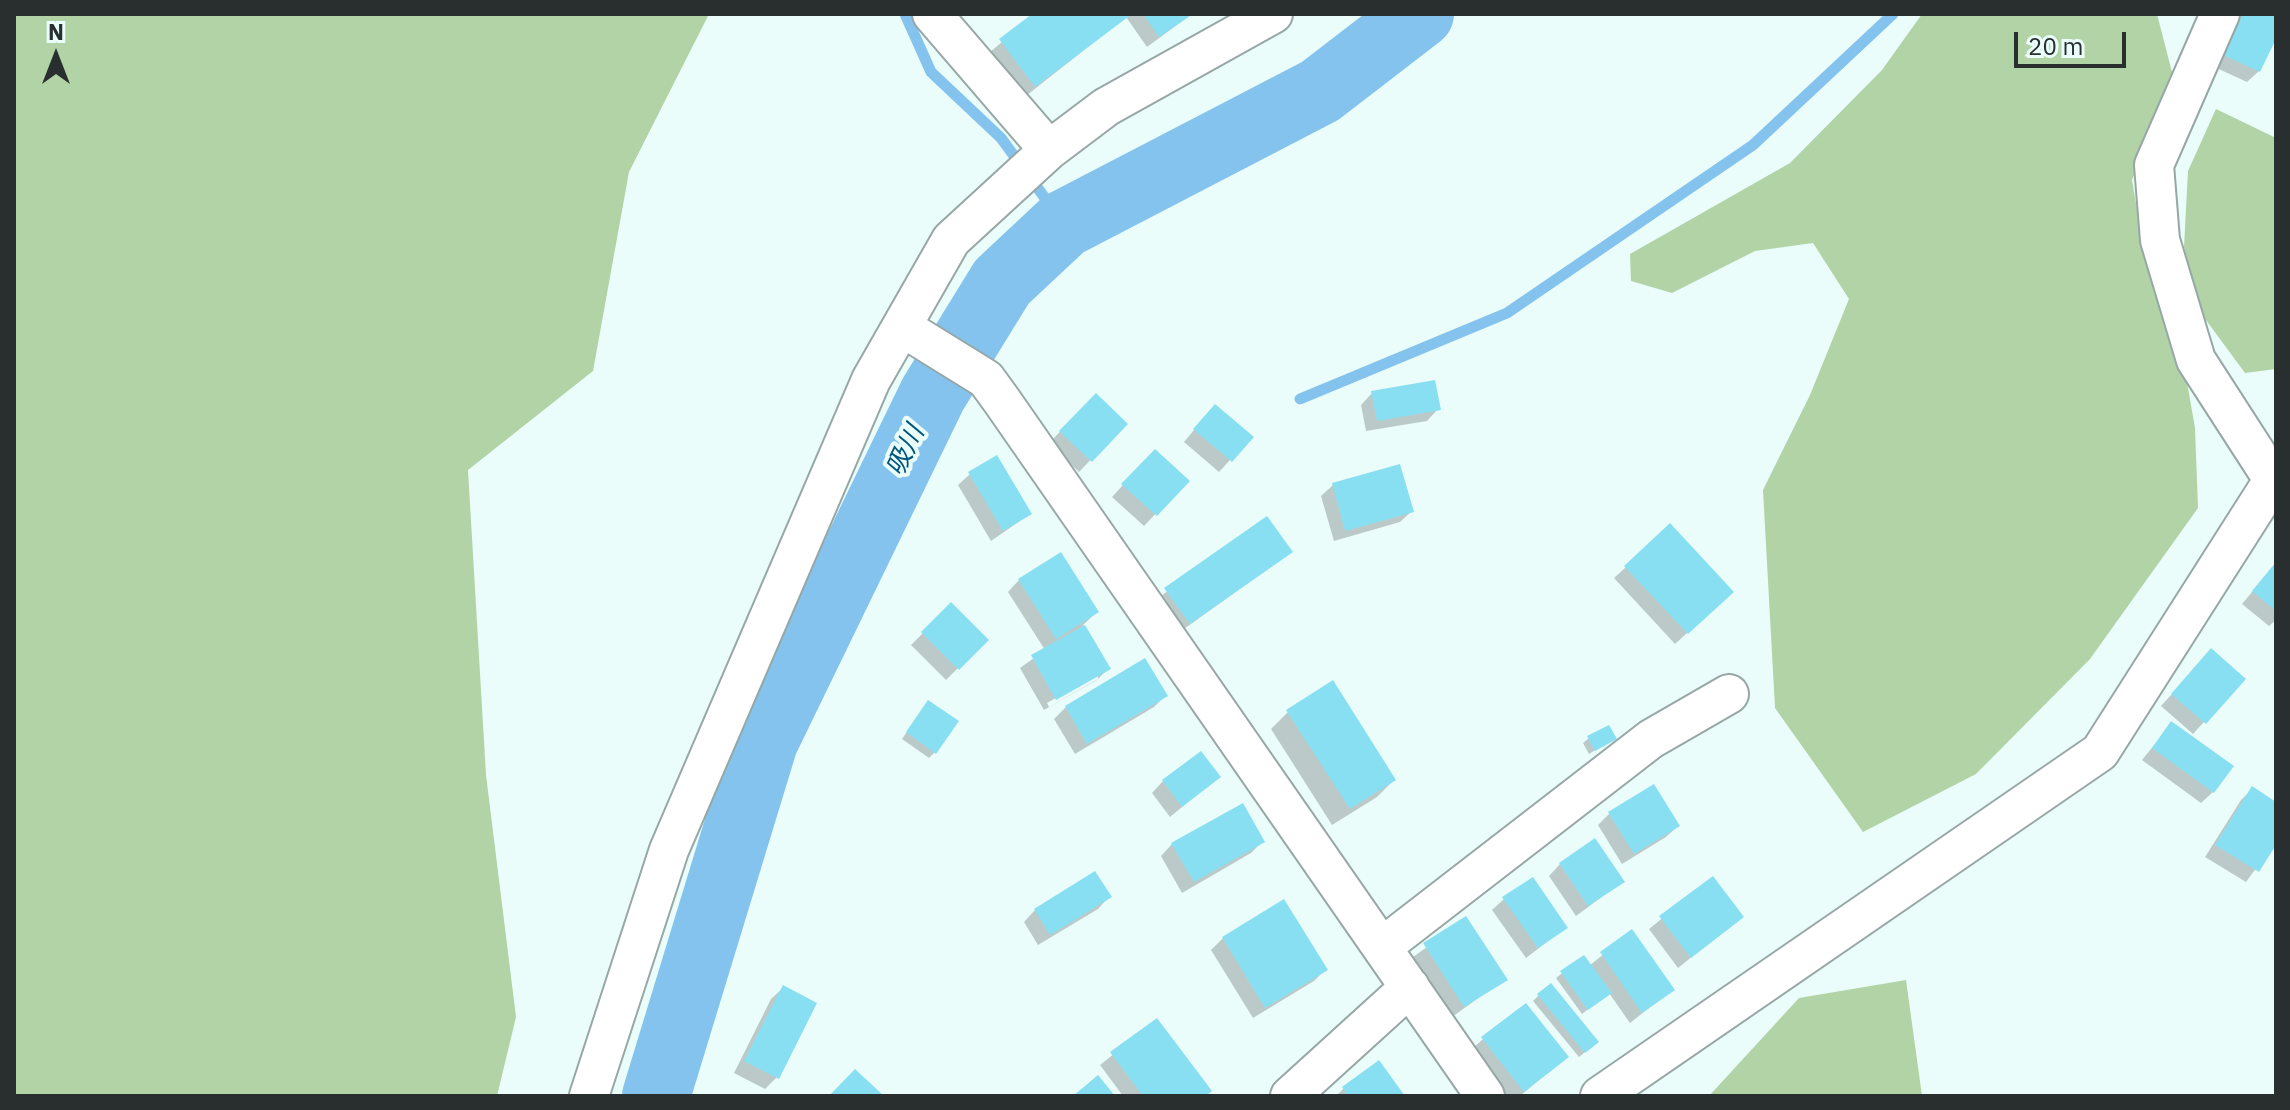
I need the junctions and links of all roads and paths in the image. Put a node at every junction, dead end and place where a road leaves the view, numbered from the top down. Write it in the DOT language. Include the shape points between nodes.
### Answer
graph roads {
  1 [pos="932,14"];
  2 [pos="1273,14"];
  3 [pos="2220,14"];
  4 [pos="1049,150"];
  5 [pos="914,335"];
  6 [pos="2274,483"];
  7 [pos="1729,694"];
  8 [pos="1382,947"];
  9 [pos="1410,987"];
  10 [pos="589,1096"];
  11 [pos="1290,1096"];
  12 [pos="1485,1096"];
  13 [pos="1600,1096"];
  1 -- 4 [label="street"];
  2 -- 4 [label="street" via="1106,107"];
  3 -- 6 [label="street" via="2154,165 2160,240 2196,360"];
  4 -- 5 [label="street" via="951,240"];
  5 -- 8 [label="street" via="986,379"];
  5 -- 10 [label="street" via="871,380 669,850"];
  6 -- 13 [label="street" via="2100,752"];
  7 -- 8 [label="street" via="1651,739"];
  8 -- 9 [label="street"];
  9 -- 11 [label="street"];
  9 -- 12 [label="street"];
}
